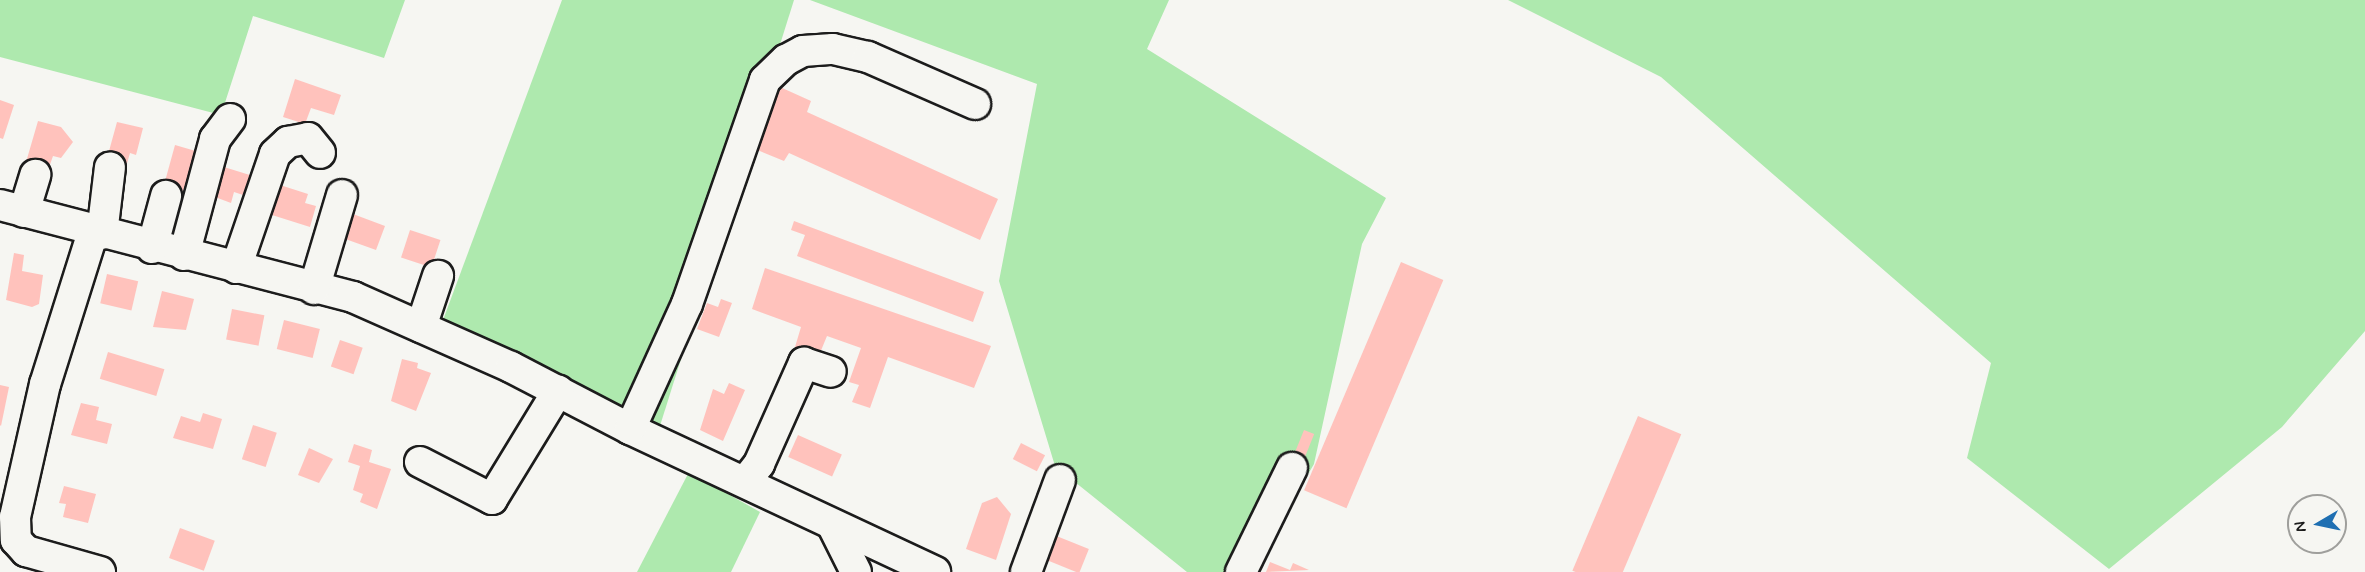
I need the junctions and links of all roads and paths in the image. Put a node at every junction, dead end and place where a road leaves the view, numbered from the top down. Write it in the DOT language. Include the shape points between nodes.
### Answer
graph roads {
  1 [pos="975,104"];
  2 [pos="230,119"];
  3 [pos="320,153"];
  4 [pos="110,167"];
  5 [pos="35,175"];
  6 [pos="342,195"];
  7 [pos="166,196"];
  8 [pos="12,216"];
  9 [pos="98,233"];
  10 [pos="152,248"];
  11 [pos="184,255"];
  12 [pos="236,268"];
  13 [pos="438,276"];
  14 [pos="314,289"];
  15 [pos="421,327"];
  16 [pos="831,372"];
  17 [pos="558,391"];
  18 [pos="630,429"];
  19 [pos="420,462"];
  20 [pos="1292,468"];
  21 [pos="1060,480"];
  22 [pos="745,482"];
  23 [pos="833,526"];
  24 [pos="100,572"];
  25 [pos="856,572"];
  26 [pos="935,572"];
  27 [pos="1026,572"];
  28 [pos="1241,572"];
  1 -- 18 [label="street" via="868,57 833,49 803,51 786,60 765,80 687,304"];
  2 -- 11 [label="street" via="215,139"];
  3 -- 12 [label="street" via="308,138 288,142 275,154"];
  4 -- 9 [label="street"];
  5 -- 8 [label="street"];
  6 -- 14 [label="street"];
  7 -- 10 [label="street"];
  8 -- 9 [label="street"];
  9 -- 10 [label="street"];
  9 -- 24 [label="street" via="45,384 15,517 16,540 26,550"];
  10 -- 11 [label="street"];
  11 -- 12 [label="street"];
  12 -- 14 [label="street"];
  13 -- 15 [label="street"];
  14 -- 15 [label="street" via="353,297"];
  15 -- 17 [label="street"];
  16 -- 22 [label="street" via="804,363 759,464"];
  17 -- 18 [label="street"];
  17 -- 19 [label="street" via="492,499"];
  18 -- 22 [label="street"];
  20 -- 28 [label="street"];
  21 -- 27 [label="street"];
  22 -- 23 [label="street"];
  23 -- 25 [label="street"];
  23 -- 26 [label="street"];
}
